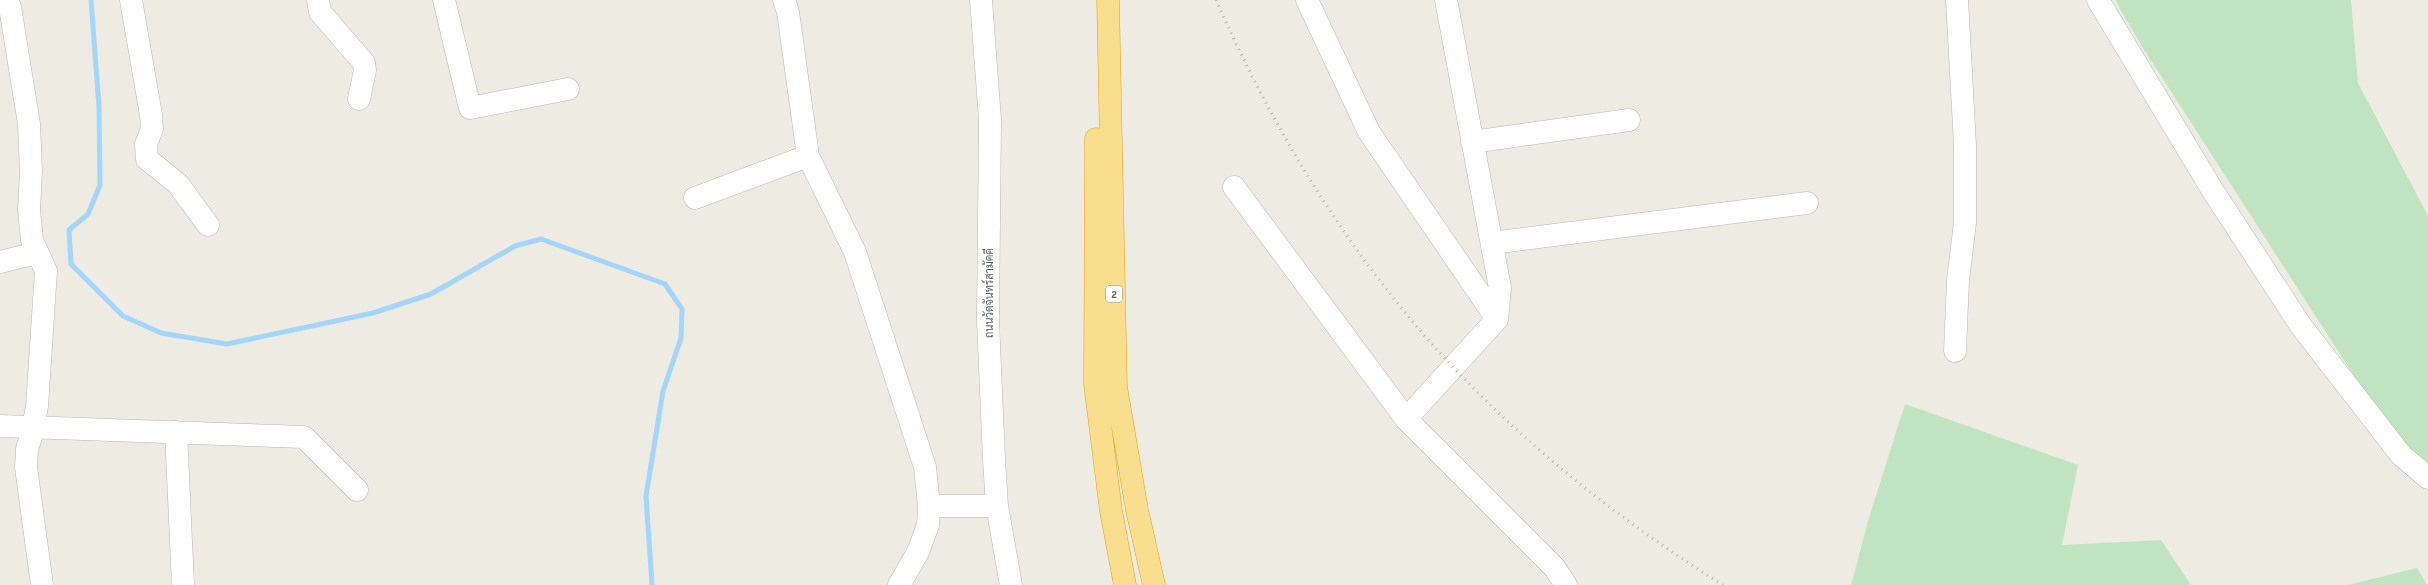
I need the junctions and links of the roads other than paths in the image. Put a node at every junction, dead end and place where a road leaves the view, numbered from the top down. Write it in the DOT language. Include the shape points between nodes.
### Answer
graph roads {
  1 [pos="7,0"];
  2 [pos="131,0"];
  3 [pos="318,0"];
  4 [pos="444,0"];
  5 [pos="784,0"];
  6 [pos="981,0"];
  7 [pos="1098,0"];
  8 [pos="1108,0"];
  9 [pos="1307,0"];
  10 [pos="1446,0"];
  11 [pos="1957,0"];
  12 [pos="2098,0"];
  13 [pos="568,89"];
  14 [pos="359,98"];
  15 [pos="1629,120"];
  16 [pos="1472,142"];
  17 [pos="808,156"];
  18 [pos="1234,187"];
  19 [pos="695,198"];
  20 [pos="1807,203"];
  21 [pos="208,225"];
  22 [pos="1492,243"];
  23 [pos="36,253"];
  24 [pos="0,262"];
  25 [pos="1497,319"];
  26 [pos="1955,351"];
  27 [pos="1406,419"];
  28 [pos="0,426"];
  29 [pos="34,426"];
  30 [pos="176,432"];
  31 [pos="2428,478"];
  32 [pos="357,490"];
  33 [pos="929,506"];
  34 [pos="997,506"];
  35 [pos="42,585"];
  36 [pos="183,585"];
  37 [pos="900,585"];
  38 [pos="1010,585"];
  39 [pos="1125,585"];
  40 [pos="1154,585"];
  41 [pos="1566,585"];
  1 -- 23 [label="street" via="29,124 29,210"];
  2 -- 21 [label="street" via="151,115 152,129 146,144 147,159 178,184"];
  3 -- 14 [label="street" via="320,12 364,63 366,70"];
  4 -- 13 [label="street" via="470,108"];
  5 -- 17 [label="street" via="788,12"];
  6 -- 34 [label="street, ถนนวัดจันทร์สามัคคี" via="990,120 988,321"];
  7 -- 39 [label="highway, 2" via="1095,384 1111,511"];
  8 -- 40 [label="highway, 2" via="1116,387 1137,510"];
  9 -- 25 [label="street" via="1369,132"];
  10 -- 16 [label="street"];
  11 -- 26 [label="street" via="1965,145 1965,223 1958,280"];
  12 -- 31 [label="street" via="2213,190 2301,326 2401,455"];
  15 -- 16 [label="street"];
  16 -- 22 [label="street"];
  17 -- 19 [label="street"];
  17 -- 33 [label="street" via="854,252 925,467"];
  18 -- 27 [label="street"];
  20 -- 22 [label="street"];
  22 -- 25 [label="street" via="1500,288"];
  23 -- 24 [label="street"];
  23 -- 29 [label="street" via="46,271 46,288"];
  25 -- 27 [label="street"];
  27 -- 41 [label="street" via="1554,567"];
  28 -- 29 [label="street"];
  29 -- 30 [label="street"];
  29 -- 35 [label="street" via="27,449 26,467"];
  30 -- 32 [label="street" via="304,436"];
  30 -- 36 [label="street"];
  33 -- 34 [label="street"];
  33 -- 37 [label="street" via="928,525 918,552"];
  34 -- 38 [label="street, ถนนวัดจันทร์สามัคคี"];
}
